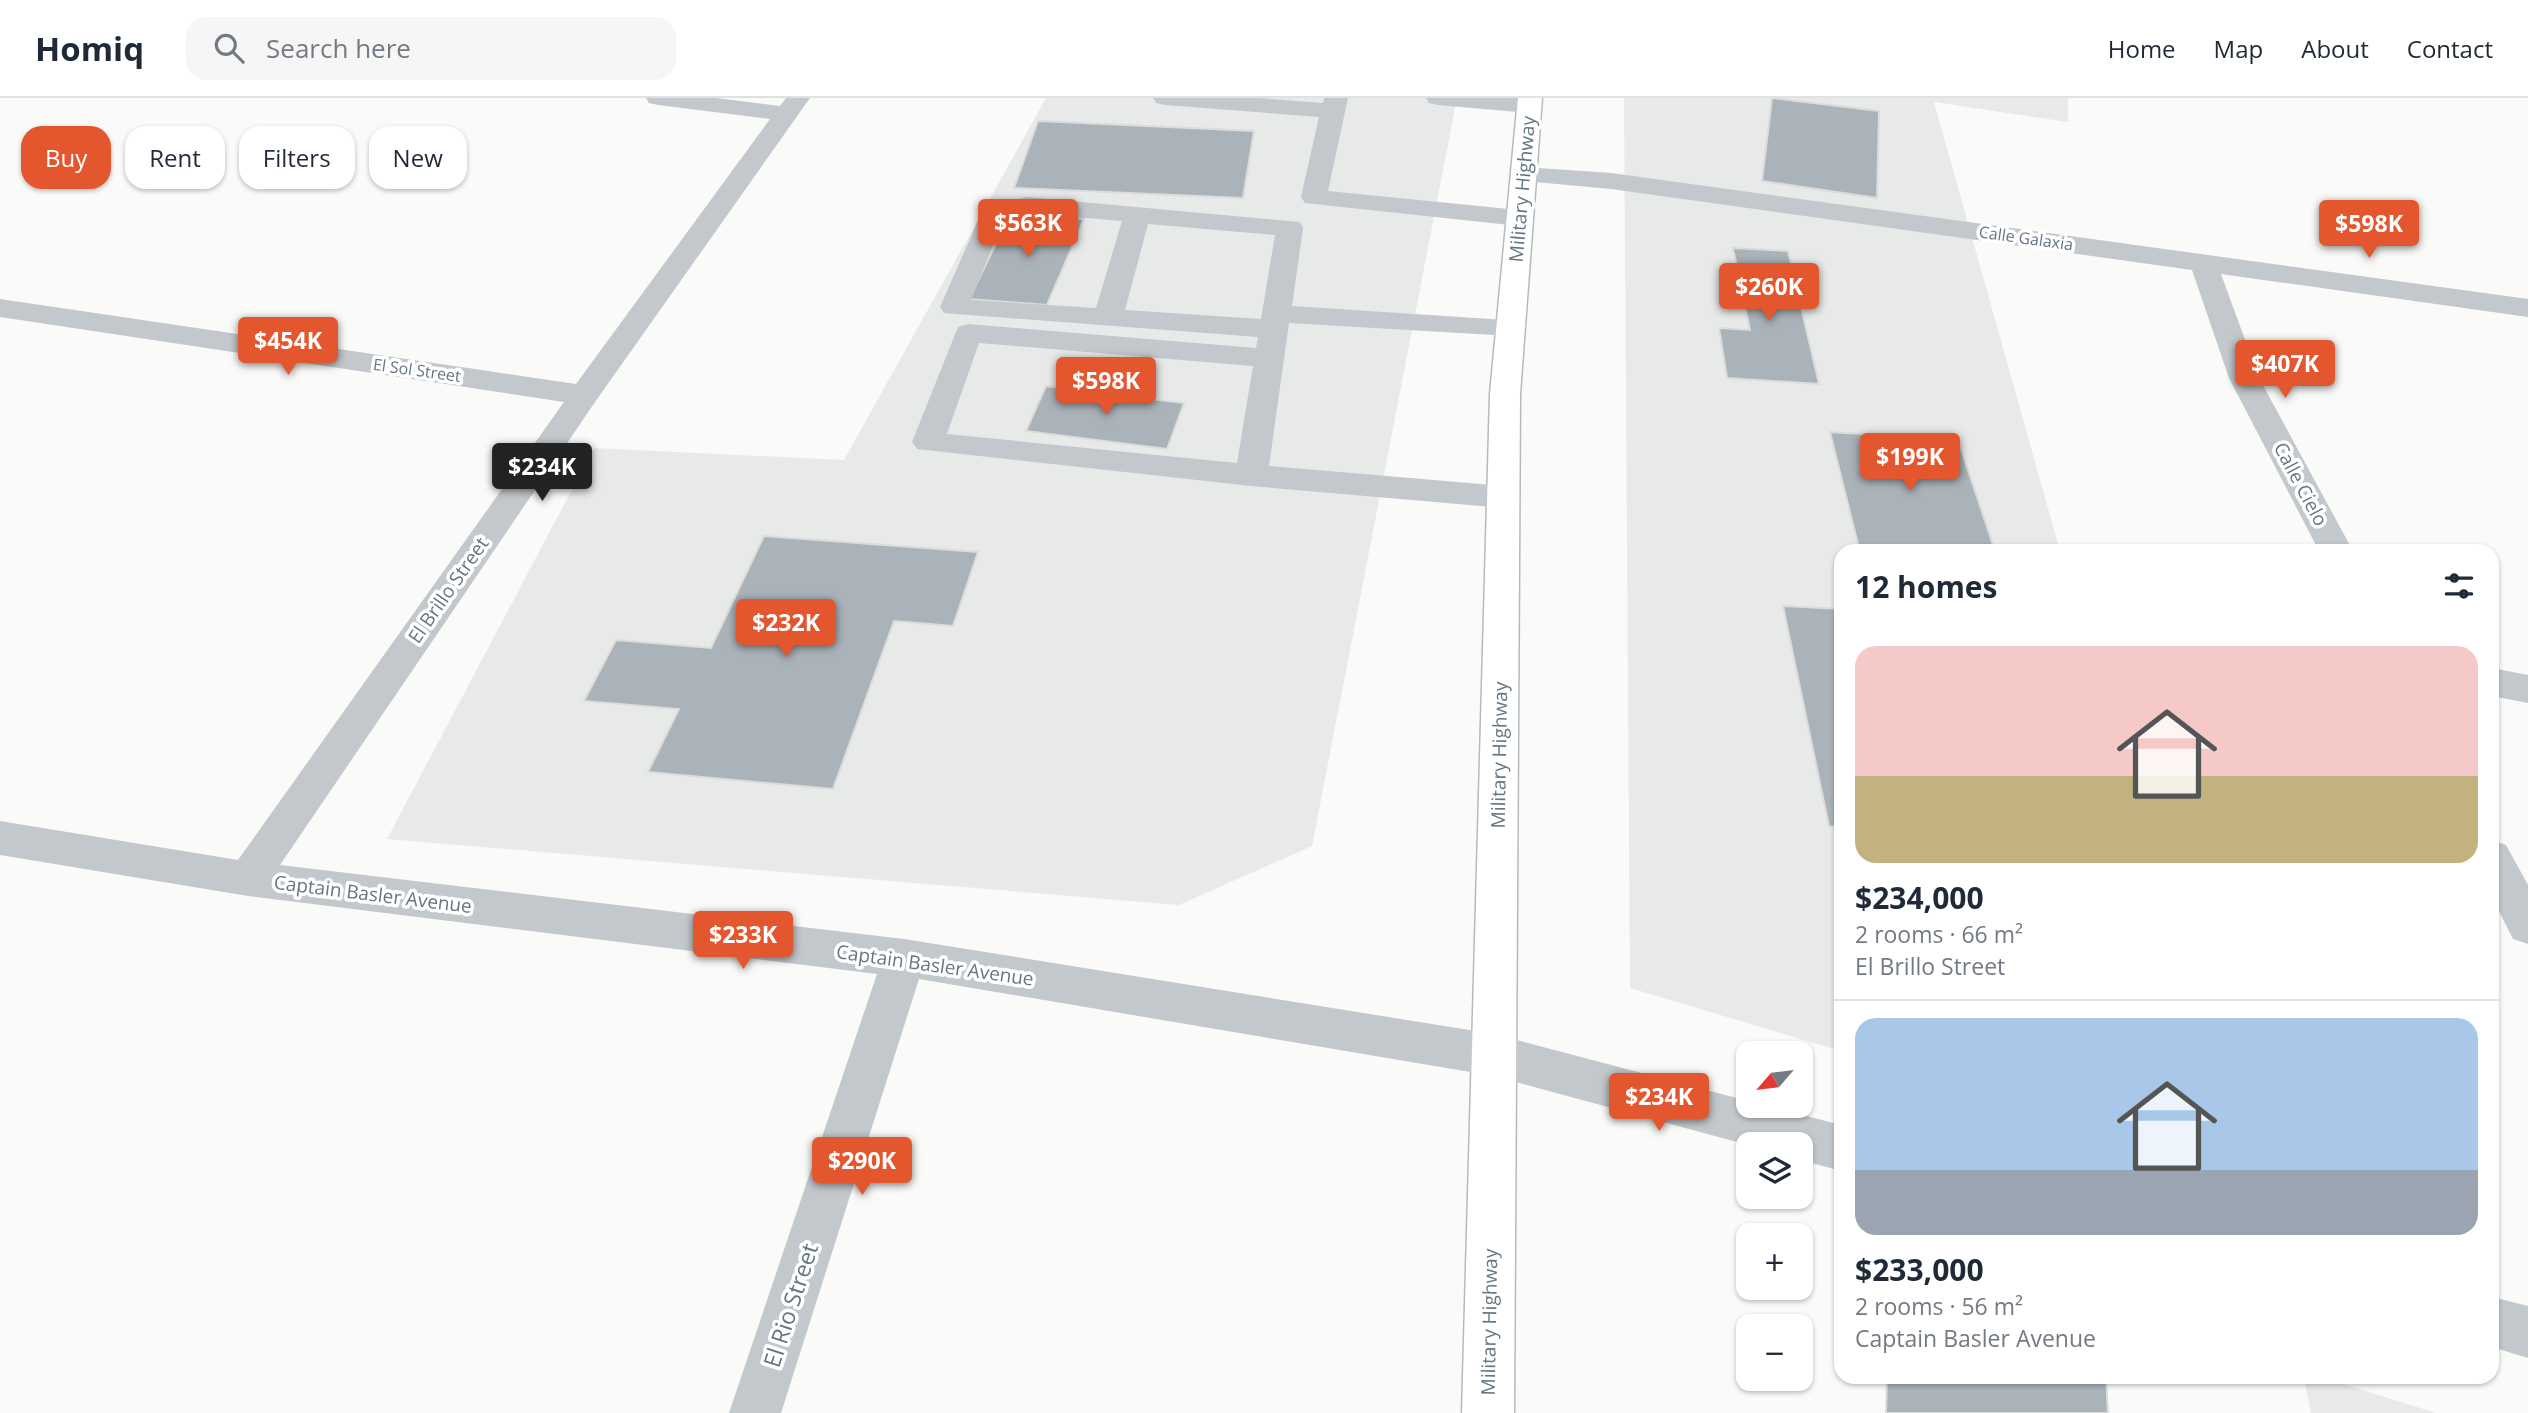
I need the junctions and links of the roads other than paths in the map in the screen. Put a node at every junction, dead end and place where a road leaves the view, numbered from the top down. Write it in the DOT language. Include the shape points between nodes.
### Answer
graph roads {
  1 [pos="657,98"];
  2 [pos="1165,98"];
  3 [pos="1438,98"];
  4 [pos="1530,102"];
  5 [pos="1334,104"];
  6 [pos="791,106"];
  7 [pos="1523,174"];
  8 [pos="1138,215"];
  9 [pos="1519,218"];
  10 [pos="2203,262"];
  11 [pos="0,308"];
  12 [pos="2528,308"];
  13 [pos="1108,318"];
  14 [pos="1511,327"];
  15 [pos="1272,334"];
  16 [pos="584,395"];
  17 [pos="1251,475"];
  18 [pos="1504,497"];
  19 [pos="2332,544"];
  20 [pos="2499,683"];
  21 [pos="2528,689"];
  22 [pos="0,838"];
  23 [pos="2499,870"];
  24 [pos="248,879"];
  25 [pos="2528,926"];
  26 [pos="904,958"];
  27 [pos="1494,1055"];
  28 [pos="1834,1145"];
  29 [pos="2499,1324"];
  30 [pos="2528,1332"];
  31 [pos="755,1413"];
  32 [pos="1488,1413"];
  1 -- 6 [label="street"];
  2 -- 5 [label="street"];
  3 -- 4 [label="street"];
  4 -- 7 [label="main road, Military Highway"];
  5 -- 9 [label="street" via="1314,197"];
  6 -- 16 [label="street, El Brillo Street"];
  7 -- 9 [label="main road, Military Highway"];
  7 -- 10 [label="street, Calle Galaxia" via="1611,181"];
  8 -- 13 [label="street"];
  8 -- 13 [label="street" via="1027,205 993,213 954,307"];
  8 -- 15 [label="street" via="1290,228"];
  9 -- 14 [label="main road, Military Highway"];
  10 -- 12 [label="street, Calle Galaxia"];
  10 -- 19 [label="street, Calle Cielo" via="2244,378"];
  11 -- 16 [label="street, El Sol Street"];
  13 -- 15 [label="street"];
  14 -- 15 [label="street"];
  14 -- 18 [label="main road, Military Highway"];
  15 -- 17 [label="street"];
  15 -- 17 [label="street" via="968,333 928,442"];
  16 -- 24 [label="street, El Brillo Street"];
  17 -- 18 [label="street"];
  18 -- 27 [label="main road, Military Highway"];
  20 -- 21 [label="street"];
  22 -- 24 [label="street, Captain Basler Avenue"];
  23 -- 25 [label="street"];
  24 -- 26 [label="street, Captain Basler Avenue"];
  26 -- 27 [label="street, Captain Basler Avenue"];
  26 -- 31 [label="street, El Rio Street"];
  27 -- 28 [label="street, Captain Basler Avenue"];
  27 -- 32 [label="main road, Military Highway"];
  29 -- 30 [label="street"];
}
